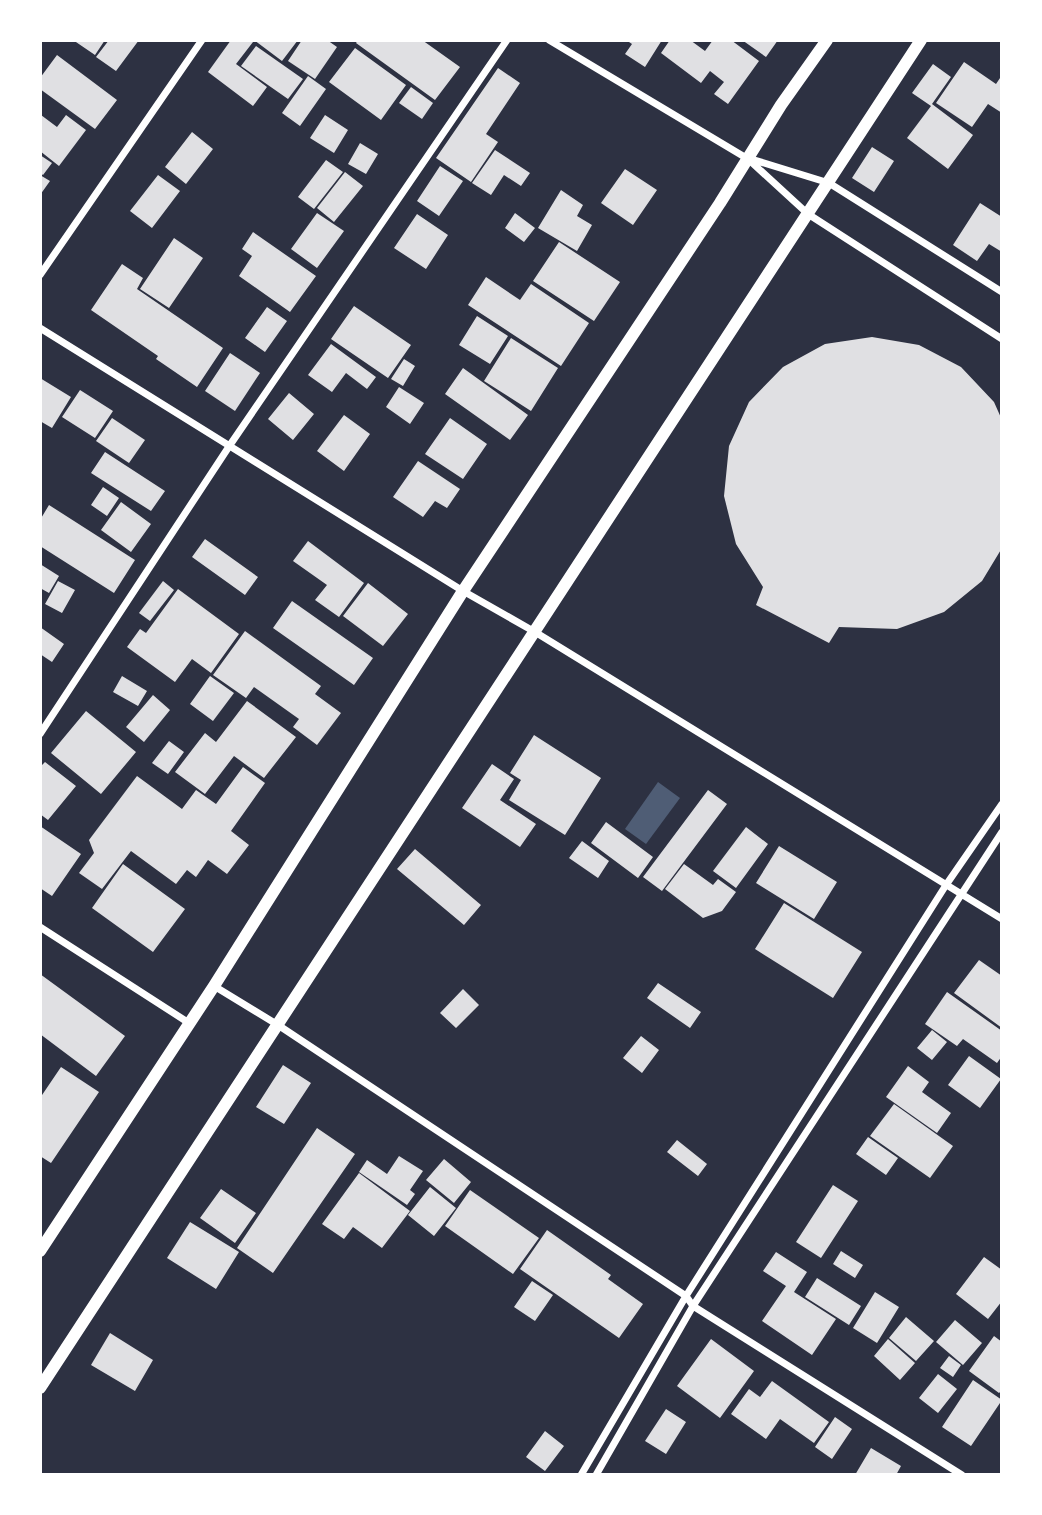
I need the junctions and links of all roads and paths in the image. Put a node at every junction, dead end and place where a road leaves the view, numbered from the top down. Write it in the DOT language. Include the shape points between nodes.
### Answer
graph roads {
  1 [pos="202,40"];
  2 [pos="507,40"];
  3 [pos="549,40"];
  4 [pos="827,40"];
  5 [pos="921,40"];
  6 [pos="748,159"];
  7 [pos="829,183"];
  8 [pos="808,214"];
  9 [pos="40,275"];
  10 [pos="1002,292"];
  11 [pos="40,328"];
  12 [pos="1002,339"];
  13 [pos="230,445"];
  14 [pos="463,591"];
  15 [pos="535,632"];
  16 [pos="40,734"];
  17 [pos="1002,804"];
  18 [pos="1002,832"];
  19 [pos="946,885"];
  20 [pos="961,894"];
  21 [pos="1002,919"];
  22 [pos="40,927"];
  23 [pos="214,986"];
  24 [pos="189,1023"];
  25 [pos="278,1025"];
  26 [pos="40,1251"];
  27 [pos="686,1296"];
  28 [pos="693,1306"];
  29 [pos="40,1388"];
  30 [pos="581,1475"];
  31 [pos="596,1475"];
  32 [pos="962,1475"];
  1 -- 9 [label="street"];
  2 -- 13 [label="street"];
  3 -- 6 [label="street"];
  4 -- 6 [label="street"];
  5 -- 7 [label="street"];
  6 -- 7 [label="street"];
  6 -- 8 [label="street"];
  6 -- 14 [label="street"];
  7 -- 8 [label="street"];
  7 -- 10 [label="street"];
  8 -- 12 [label="street"];
  8 -- 15 [label="street"];
  11 -- 13 [label="street"];
  13 -- 14 [label="street"];
  13 -- 16 [label="street"];
  14 -- 15 [label="street"];
  14 -- 23 [label="street"];
  15 -- 19 [label="street"];
  15 -- 25 [label="street"];
  17 -- 19 [label="street"];
  18 -- 20 [label="street"];
  19 -- 20 [label="street"];
  19 -- 27 [label="street"];
  20 -- 21 [label="street"];
  20 -- 28 [label="street"];
  22 -- 24 [label="street"];
  23 -- 24 [label="street"];
  23 -- 25 [label="street"];
  24 -- 26 [label="street"];
  25 -- 27 [label="street"];
  25 -- 29 [label="street"];
  27 -- 28 [label="street"];
  27 -- 30 [label="street"];
  28 -- 31 [label="street"];
  28 -- 32 [label="street"];
}
